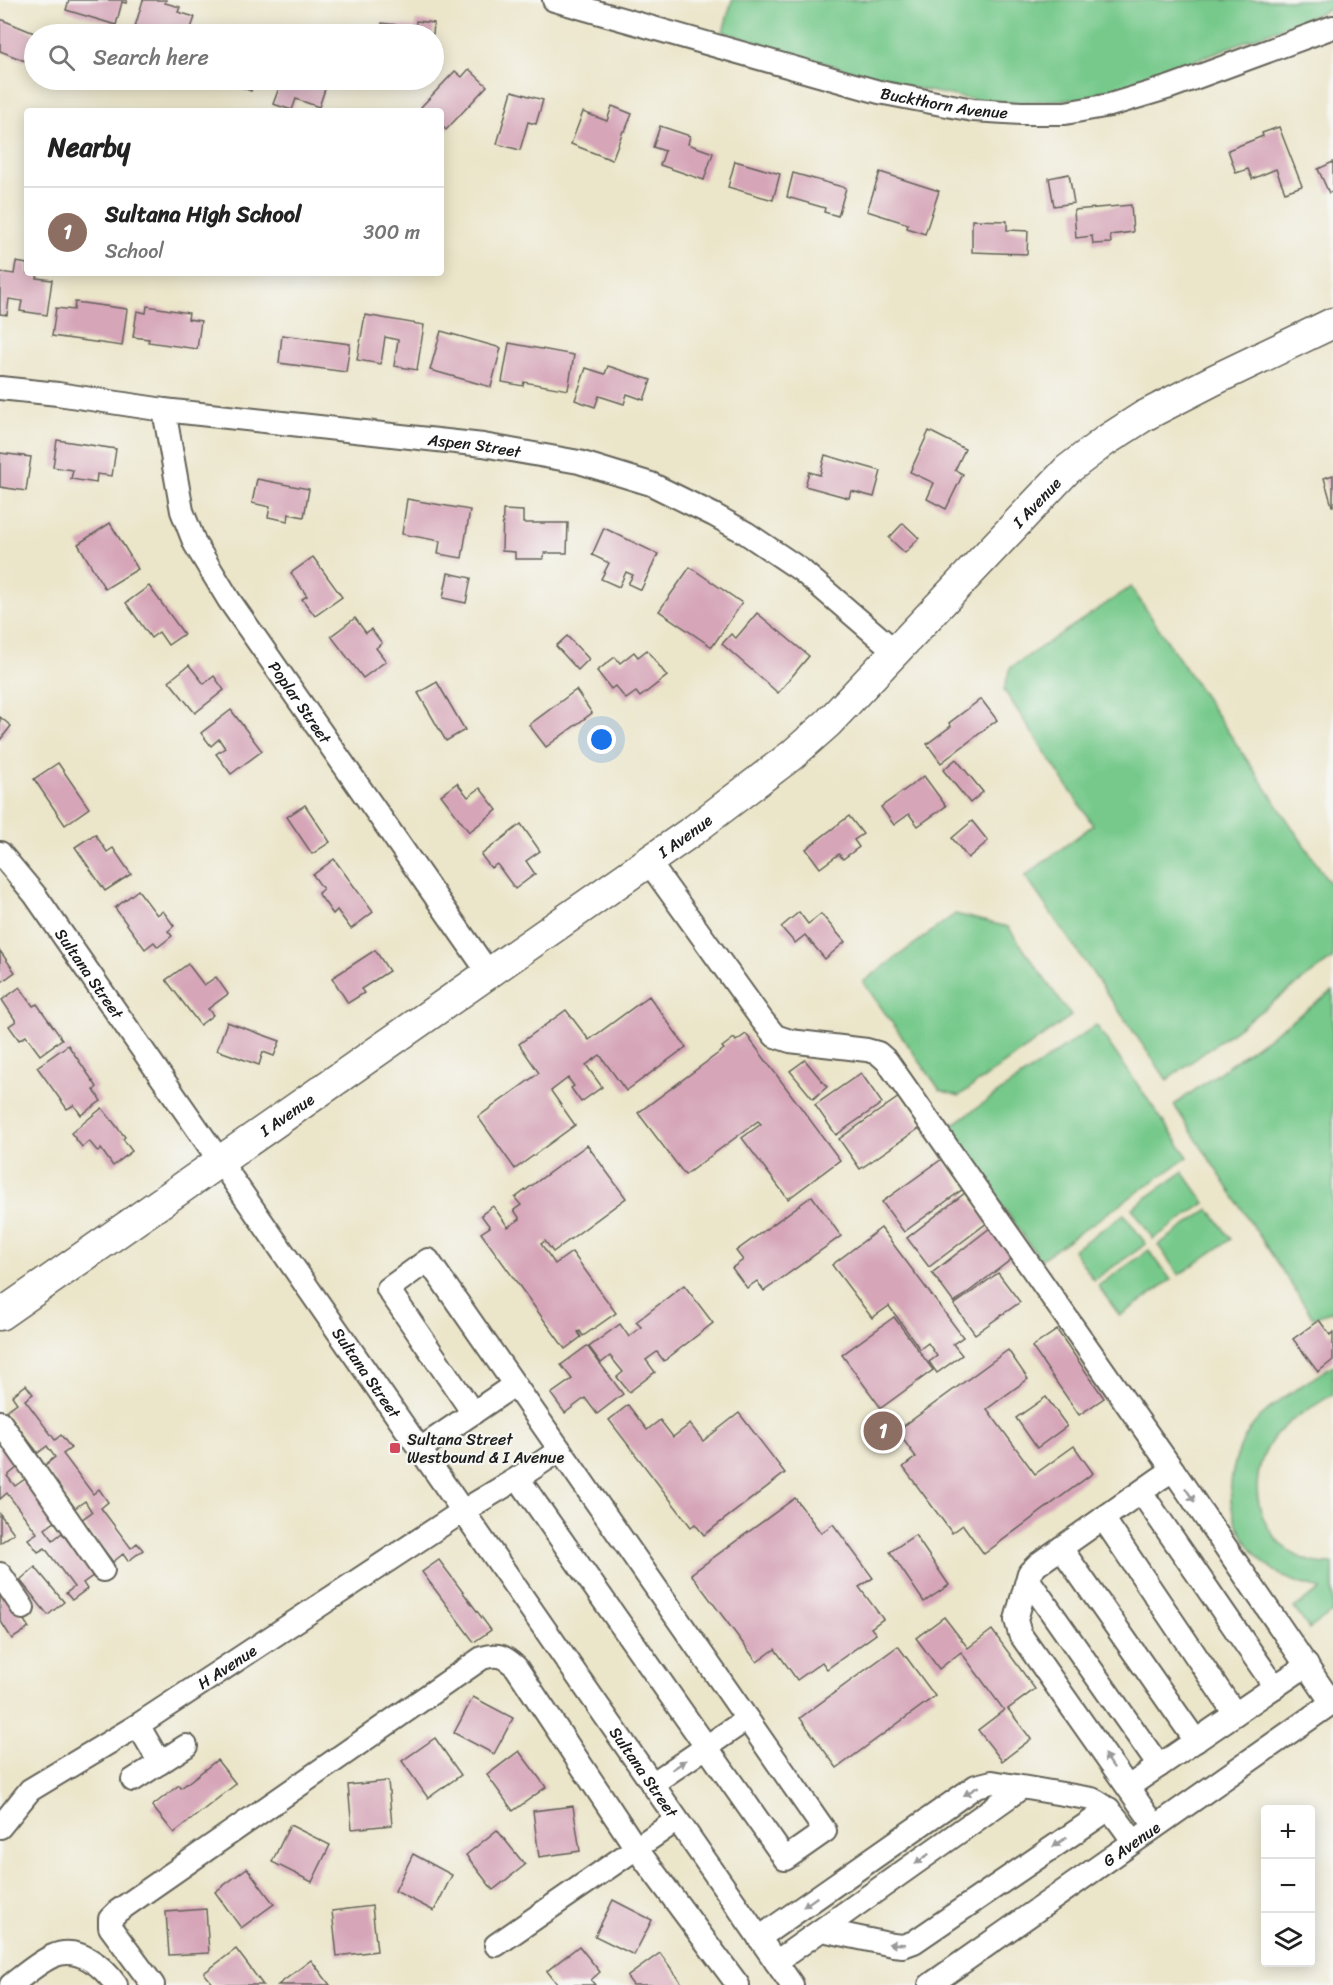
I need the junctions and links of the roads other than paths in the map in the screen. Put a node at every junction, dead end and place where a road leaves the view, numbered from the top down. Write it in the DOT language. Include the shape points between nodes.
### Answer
graph roads {
  1 [pos="554,0"];
  2 [pos="1333,27"];
  3 [pos="1333,323"];
  4 [pos="0,388"];
  5 [pos="164,410"];
  6 [pos="896,652"];
  7 [pos="0,853"];
  8 [pos="648,861"];
  9 [pos="488,972"];
  10 [pos="219,1161"];
  11 [pos="0,1314"];
  12 [pos="514,1385"];
  13 [pos="473,1413"];
  14 [pos="0,1422"];
  15 [pos="420,1449"];
  16 [pos="560,1450"];
  17 [pos="1173,1470"];
  18 [pos="518,1478"];
  19 [pos="1141,1492"];
  20 [pos="463,1511"];
  21 [pos="1103,1518"];
  22 [pos="1061,1548"];
  23 [pos="103,1570"];
  24 [pos="0,1574"];
  25 [pos="1028,1579"];
  26 [pos="23,1608"];
  27 [pos="1307,1665"];
  28 [pos="1275,1687"];
  29 [pos="1333,1702"];
  30 [pos="1235,1714"];
  31 [pos="747,1719"];
  32 [pos="138,1725"];
  33 [pos="1196,1741"];
  34 [pos="186,1746"];
  35 [pos="706,1746"];
  36 [pos="160,1762"];
  37 [pos="1159,1766"];
  38 [pos="133,1780"];
  39 [pos="652,1784"];
  40 [pos="1128,1787"];
  41 [pos="1021,1788"];
  42 [pos="1109,1809"];
  43 [pos="677,1820"];
  44 [pos="1155,1826"];
  45 [pos="0,1827"];
  46 [pos="1133,1841"];
  47 [pos="636,1848"];
  48 [pos="822,1930"];
  49 [pos="759,1938"];
  50 [pos="496,1945"];
  51 [pos="776,1962"];
  52 [pos="11,1985"];
  53 [pos="116,1985"];
  54 [pos="153,1985"];
  55 [pos="738,1985"];
  56 [pos="792,1985"];
  57 [pos="930,1985"];
  1 -- 2 [label="street, Buckthorn Avenue" via="879,92 973,110 1021,113 1065,113 1110,105"];
  3 -- 6 [label="main road, I Avenue" via="1144,416 1066,470"];
  4 -- 5 [label="street, Aspen Street"];
  5 -- 6 [label="street, Aspen Street" via="483,445 579,462 651,484 722,519 801,570"];
  5 -- 9 [label="street, Poplar Street" via="182,511 195,544 229,600"];
  6 -- 8 [label="main road, I Avenue" via="792,755"];
  7 -- 10 [label="street, Sultana Street" via="35,895"];
  8 -- 9 [label="main road, I Avenue"];
  8 -- 17 [label="street" via="775,1035 790,1041 867,1050 886,1060"];
  9 -- 10 [label="main road, I Avenue"];
  10 -- 11 [label="main road, I Avenue"];
  10 -- 15 [label="street, Sultana Street"];
  12 -- 13 [label="street"];
  12 -- 13 [label="street" via="428,1260 388,1289"];
  12 -- 16 [label="street"];
  13 -- 15 [label="street"];
  14 -- 23 [label="street"];
  15 -- 20 [label="street, Sultana Street"];
  16 -- 18 [label="street, H Avenue"];
  16 -- 31 [label="street"];
  17 -- 19 [label="street"];
  17 -- 27 [label="street, one-way"];
  18 -- 20 [label="street, H Avenue"];
  18 -- 35 [label="street"];
  19 -- 21 [label="street"];
  19 -- 28 [label="street"];
  20 -- 32 [label="street, H Avenue"];
  20 -- 39 [label="street, Sultana Street"];
  21 -- 22 [label="street"];
  21 -- 30 [label="street"];
  22 -- 25 [label="street" via="1038,1563"];
  22 -- 33 [label="street"];
  24 -- 26 [label="street"];
  25 -- 37 [label="street"];
  40 -- 25 [label="street, one-way" via="1020,1634 1016,1620"];
  27 -- 28 [label="street"];
  27 -- 29 [label="street"];
  28 -- 30 [label="street"];
  29 -- 44 [label="street, G Avenue"];
  30 -- 33 [label="street"];
  31 -- 35 [label="street"];
  31 -- 35 [label="street" via="825,1831 785,1859"];
  32 -- 36 [label="street"];
  32 -- 45 [label="street, H Avenue" via="30,1790"];
  33 -- 37 [label="street"];
  34 -- 36 [label="street"];
  39 -- 35 [label="street, one-way"];
  36 -- 38 [label="street"];
  37 -- 40 [label="street"];
  39 -- 43 [label="street, Sultana Street"];
  40 -- 44 [label="street"];
  41 -- 42 [label="street" via="1092,1800"];
  41 -- 48 [label="street, one-way"];
  41 -- 49 [label="street, one-way" via="992,1782 976,1786"];
  42 -- 46 [label="street"];
  42 -- 48 [label="street, one-way" via="914,1942 893,1945"];
  43 -- 47 [label="street"];
  43 -- 49 [label="street, Sultana Street"];
  44 -- 46 [label="street, G Avenue"];
  46 -- 57 [label="street, G Avenue"];
  47 -- 50 [label="street"];
  47 -- 54 [label="street" via="516,1666 495,1654 482,1658 118,1911 110,1919 110,1927"];
  47 -- 55 [label="street"];
  48 -- 51 [label="street"];
  49 -- 51 [label="street, Sultana Street"];
  51 -- 56 [label="street, Sultana Street"];
  52 -- 53 [label="street" via="54,1955 74,1953 97,1963"];
}
